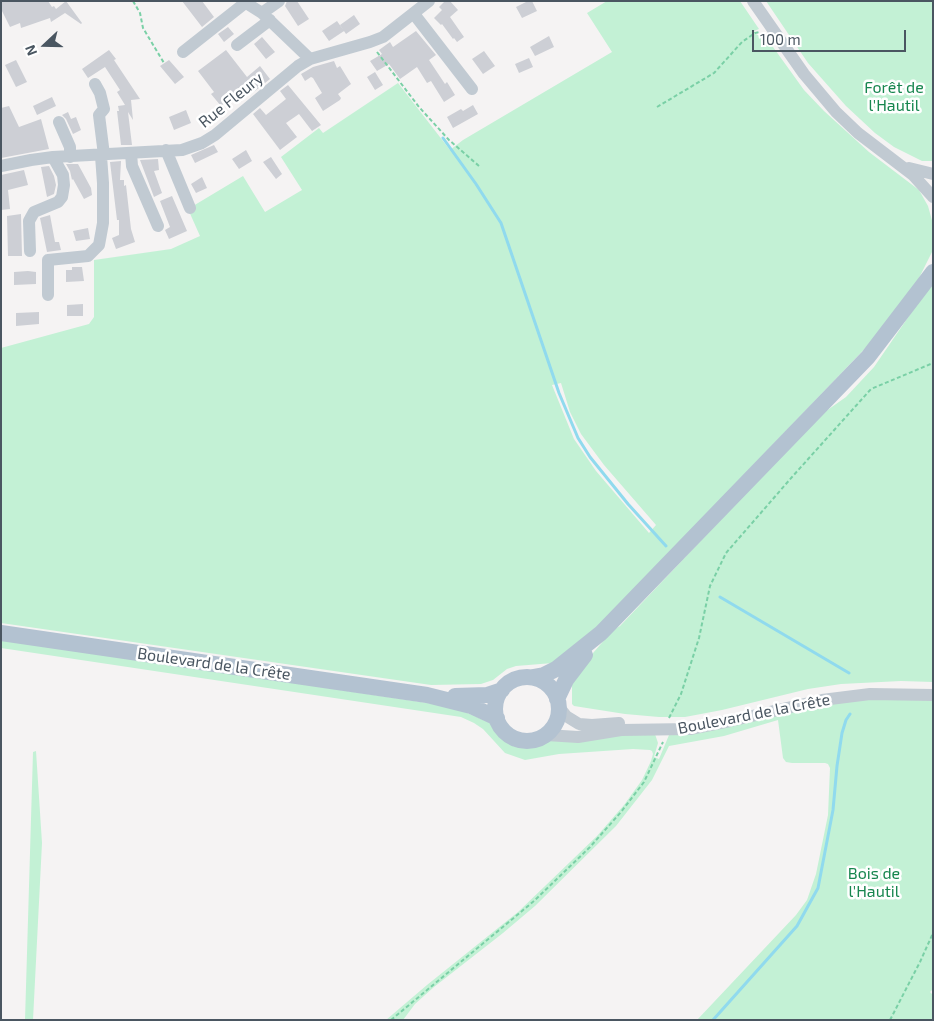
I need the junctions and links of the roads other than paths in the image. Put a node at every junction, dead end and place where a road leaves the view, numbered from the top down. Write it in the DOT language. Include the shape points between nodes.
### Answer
graph roads {
  1 [pos="279,1"];
  2 [pos="429,1"];
  3 [pos="753,1"];
  4 [pos="244,2"];
  5 [pos="414,14"];
  6 [pos="266,16"];
  7 [pos="237,45"];
  8 [pos="183,52"];
  9 [pos="310,59"];
  10 [pos="95,84"];
  11 [pos="472,89"];
  12 [pos="59,122"];
  13 [pos="166,150"];
  14 [pos="131,153"];
  15 [pos="70,156"];
  16 [pos="102,156"];
  17 [pos="53,158"];
  18 [pos="1,166"];
  19 [pos="902,166"];
  20 [pos="933,174"];
  21 [pos="933,197"];
  22 [pos="190,208"];
  23 [pos="158,226"];
  24 [pos="30,251"];
  25 [pos="933,262"];
  26 [pos="933,272"];
  27 [pos="919,290"];
  28 [pos="48,295"];
  29 [pos="1,633"];
  30 [pos="601,633"];
  31 [pos="533,677"];
  32 [pos="933,689"];
  33 [pos="502,690"];
  34 [pos="427,695"];
  35 [pos="933,695"];
  36 [pos="558,703"];
  37 [pos="497,718"];
  38 [pos="666,727"];
  39 [pos="546,735"];
  1 -- 6 [label="street"];
  2 -- 5 [label="street, Rue Fleury"];
  3 -- 19 [label="street" via="819,93 867,140"];
  4 -- 6 [label="street"];
  4 -- 8 [label="street"];
  5 -- 9 [label="street, Rue Fleury" via="383,37"];
  5 -- 11 [label="street"];
  6 -- 7 [label="street"];
  6 -- 9 [label="street"];
  9 -- 13 [label="street, Rue Fleury" via="209,140 182,150"];
  10 -- 16 [label="street" via="104,109 99,115"];
  12 -- 15 [label="street" via="70,147"];
  13 -- 14 [label="street, Rue Fleury"];
  13 -- 22 [label="street"];
  14 -- 16 [label="street, Rue Fleury"];
  14 -- 23 [label="street" via="132,166"];
  15 -- 16 [label="street, Rue Fleury"];
  15 -- 17 [label="street, Rue Fleury"];
  16 -- 28 [label="street" via="103,223 99,245 88,256 48,260"];
  17 -- 18 [label="street, Rue Fleury"];
  17 -- 24 [label="street" via="63,175 62,197 58,202 34,212 29,221"];
  19 -- 20 [label="street"];
  19 -- 21 [label="street"];
  25 -- 27 [label="main road"];
  26 -- 27 [label="main road"];
  27 -- 30 [label="main road" via="868,357"];
  29 -- 34 [label="main road, Boulevard de la Crête"];
  30 -- 31 [label="main road" via="556,669"];
  30 -- 36 [label="main road" via="566,680"];
  31 -- 33 [label="main road" via="519,678 506,684"];
  31 -- 36 [label="main road" via="551,687"];
  32 -- 38 [label="street, Boulevard de la Crête" via="840,691"];
  33 -- 34 [label="main road, Boulevard de la Crête" via="478,696"];
  33 -- 37 [label="main road" via="495,706"];
  34 -- 37 [label="main road, Boulevard de la Crête" via="471,706"];
  35 -- 38 [label="street, Boulevard de la Crête" via="844,697 708,726"];
  36 -- 38 [label="street, Boulevard de la Crête" via="570,720 583,725 621,723"];
  36 -- 39 [label="main road" via="557,720"];
  37 -- 39 [label="main road" via="502,728 514,738 530,741"];
  38 -- 39 [label="street, Boulevard de la Crête" via="578,736"];
}
